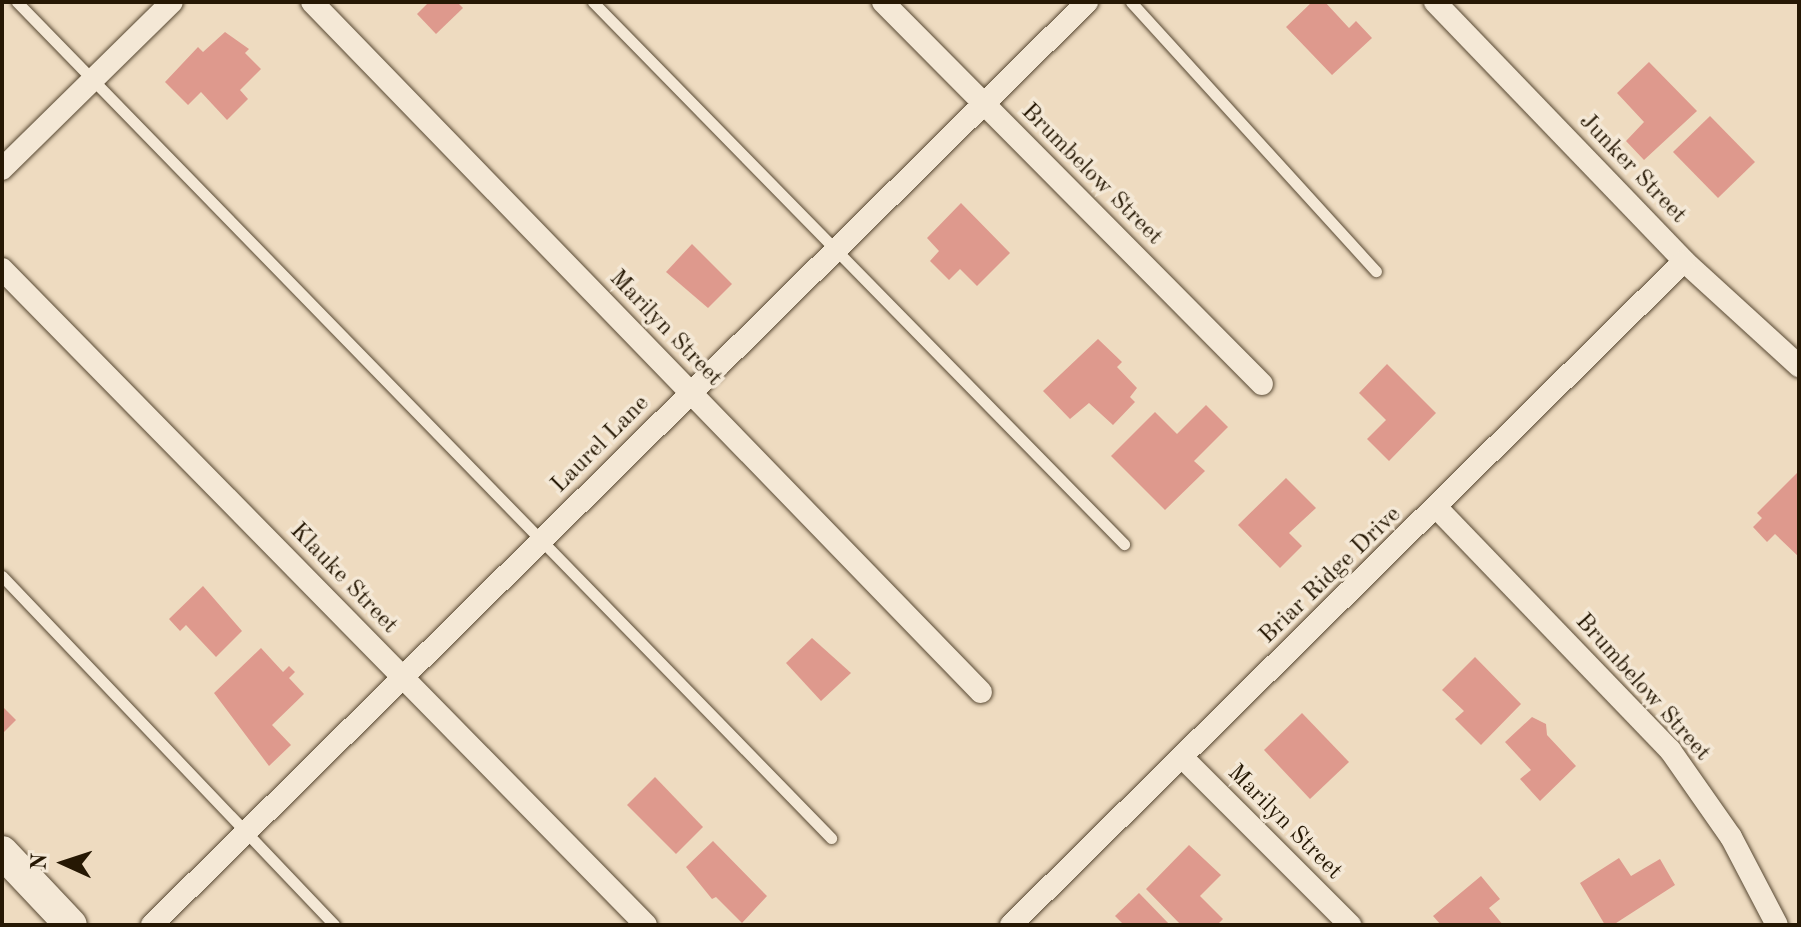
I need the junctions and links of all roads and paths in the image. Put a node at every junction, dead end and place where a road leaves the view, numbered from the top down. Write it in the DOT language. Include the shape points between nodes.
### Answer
graph roads {
  1 [pos="17,2"];
  2 [pos="172,2"];
  3 [pos="312,2"];
  4 [pos="593,2"];
  5 [pos="883,2"];
  6 [pos="1087,2"];
  7 [pos="1131,2"];
  8 [pos="1435,2"];
  9 [pos="93,80"];
  10 [pos="984,104"];
  11 [pos="2,169"];
  12 [pos="836,250"];
  13 [pos="1684,261"];
  14 [pos="2,269"];
  15 [pos="1376,271"];
  16 [pos="1799,366"];
  17 [pos="1262,384"];
  18 [pos="691,393"];
  19 [pos="1438,509"];
  20 [pos="542,541"];
  21 [pos="1124,544"];
  22 [pos="2,576"];
  23 [pos="403,677"];
  24 [pos="981,692"];
  25 [pos="1182,757"];
  26 [pos="246,832"];
  27 [pos="831,838"];
  28 [pos="2,852"];
  29 [pos="71,925"];
  30 [pos="152,925"];
  31 [pos="334,925"];
  32 [pos="646,925"];
  33 [pos="1011,925"];
  34 [pos="1350,925"];
  35 [pos="1777,925"];
  1 -- 9 [label="lane"];
  2 -- 9 [label="street"];
  3 -- 18 [label="street, Marilyn Street"];
  4 -- 12 [label="lane"];
  5 -- 10 [label="street, Brumbelow Street"];
  6 -- 10 [label="street, Laurel Lane"];
  7 -- 15 [label="lane"];
  8 -- 13 [label="street, Junker Street"];
  9 -- 11 [label="street"];
  9 -- 20 [label="lane"];
  10 -- 12 [label="street, Laurel Lane"];
  10 -- 17 [label="street, Brumbelow Street"];
  12 -- 18 [label="street, Laurel Lane"];
  12 -- 21 [label="lane"];
  13 -- 16 [label="street, Junker Street"];
  13 -- 19 [label="street, Briar Ridge Drive"];
  14 -- 23 [label="street, Klauke Street"];
  18 -- 20 [label="street, Laurel Lane"];
  18 -- 24 [label="street, Marilyn Street"];
  19 -- 25 [label="street, Briar Ridge Drive"];
  19 -- 35 [label="street, Brumbelow Street" via="1670,750 1731,837"];
  20 -- 23 [label="street, Laurel Lane"];
  20 -- 27 [label="lane"];
  22 -- 26 [label="lane"];
  23 -- 26 [label="street, Laurel Lane"];
  23 -- 32 [label="street, Klauke Street"];
  25 -- 33 [label="street, Briar Ridge Drive"];
  25 -- 34 [label="street, Marilyn Street"];
  26 -- 30 [label="street, Laurel Lane"];
  26 -- 31 [label="lane"];
  28 -- 29 [label="street"];
}
